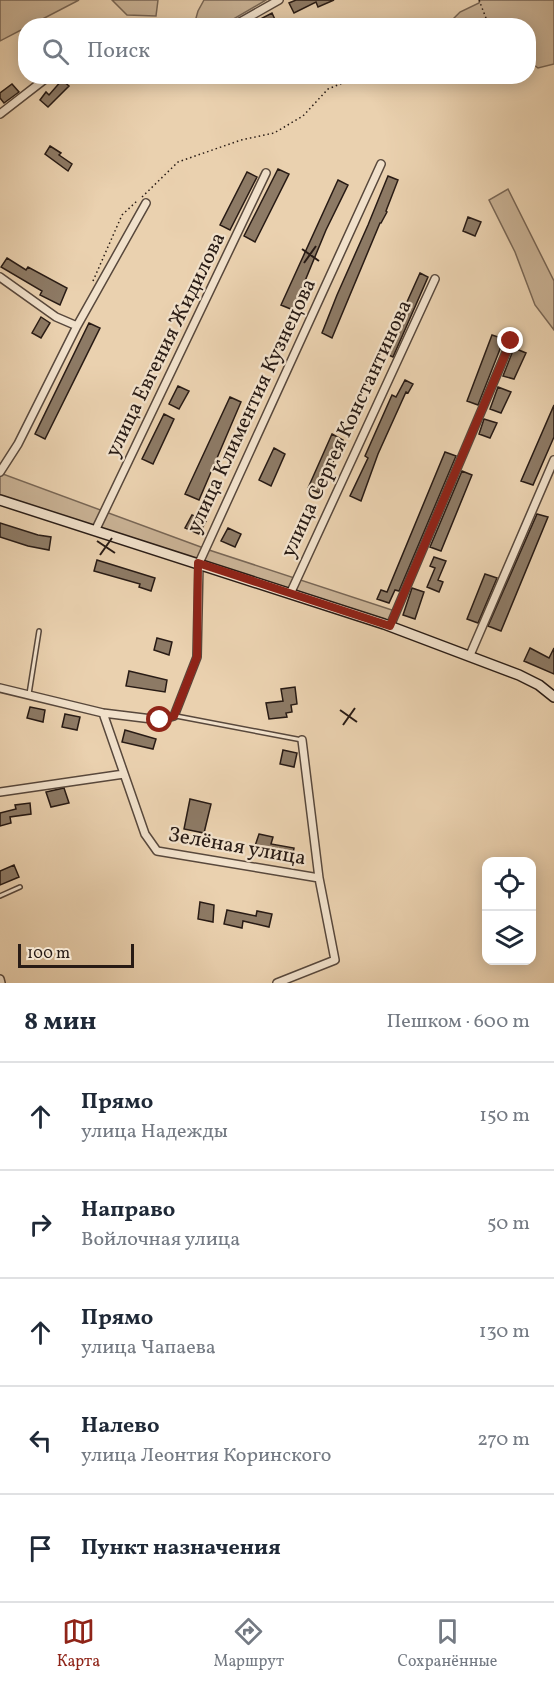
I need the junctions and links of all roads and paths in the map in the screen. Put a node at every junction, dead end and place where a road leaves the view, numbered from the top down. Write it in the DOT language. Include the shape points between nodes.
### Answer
graph roads {
  1 [pos="279,0"];
  2 [pos="479,0"];
  3 [pos="246,18"];
  4 [pos="486,18"];
  5 [pos="39,84"];
  6 [pos="340,84"];
  7 [pos="0,114"];
  8 [pos="381,164"];
  9 [pos="266,173"];
  10 [pos="146,203"];
  11 [pos="0,277"];
  12 [pos="435,279"];
  13 [pos="93,283"];
  14 [pos="77,326"];
  15 [pos="511,341"];
  16 [pos="554,460"];
  17 [pos="0,472"];
  18 [pos="0,500"];
  19 [pos="95,531"];
  20 [pos="198,563"];
  21 [pos="290,594"];
  22 [pos="390,626"];
  23 [pos="39,631"];
  24 [pos="470,655"];
  25 [pos="0,688"];
  26 [pos="553,692"];
  27 [pos="29,694"];
  28 [pos="103,713"];
  29 [pos="174,716"];
  30 [pos="303,740"];
  31 [pos="124,774"];
  32 [pos="0,792"];
  33 [pos="319,878"];
  34 [pos="20,886"];
  35 [pos="0,896"];
  36 [pos="281,982"];
  1 -- 3 [label="street"];
  2 -- 4 [label="path"];
  5 -- 7 [label="street"];
  6 -- 13 [label="path" via="328,89 303,116 274,132 178,162 122,215"];
  8 -- 20 [label="street, улица Климентия Кузнецова"];
  9 -- 19 [label="street, улица Евгения Жидилова"];
  10 -- 14 [label="street"];
  11 -- 14 [label="street" via="56,317"];
  12 -- 21 [label="street, улица Сергея Константинова"];
  14 -- 17 [label="street"];
  15 -- 22 [label="street"];
  16 -- 24 [label="street"];
  18 -- 19 [label="street"];
  19 -- 20 [label="street"];
  20 -- 21 [label="street"];
  20 -- 29 [label="street" via="197,657"];
  21 -- 22 [label="street"];
  22 -- 24 [label="street"];
  23 -- 27 [label="lane"];
  24 -- 26 [label="street"];
  25 -- 27 [label="street"];
  27 -- 28 [label="street"];
  28 -- 29 [label="street" via="160,720"];
  28 -- 31 [label="street, Зелёная улица"];
  29 -- 30 [label="lane"];
  30 -- 33 [label="street, Зелёная улица"];
  31 -- 32 [label="street"];
  31 -- 33 [label="street, Зелёная улица" via="145,834 157,851"];
  33 -- 36 [label="street" via="334,960"];
  34 -- 35 [label="lane"];
}
